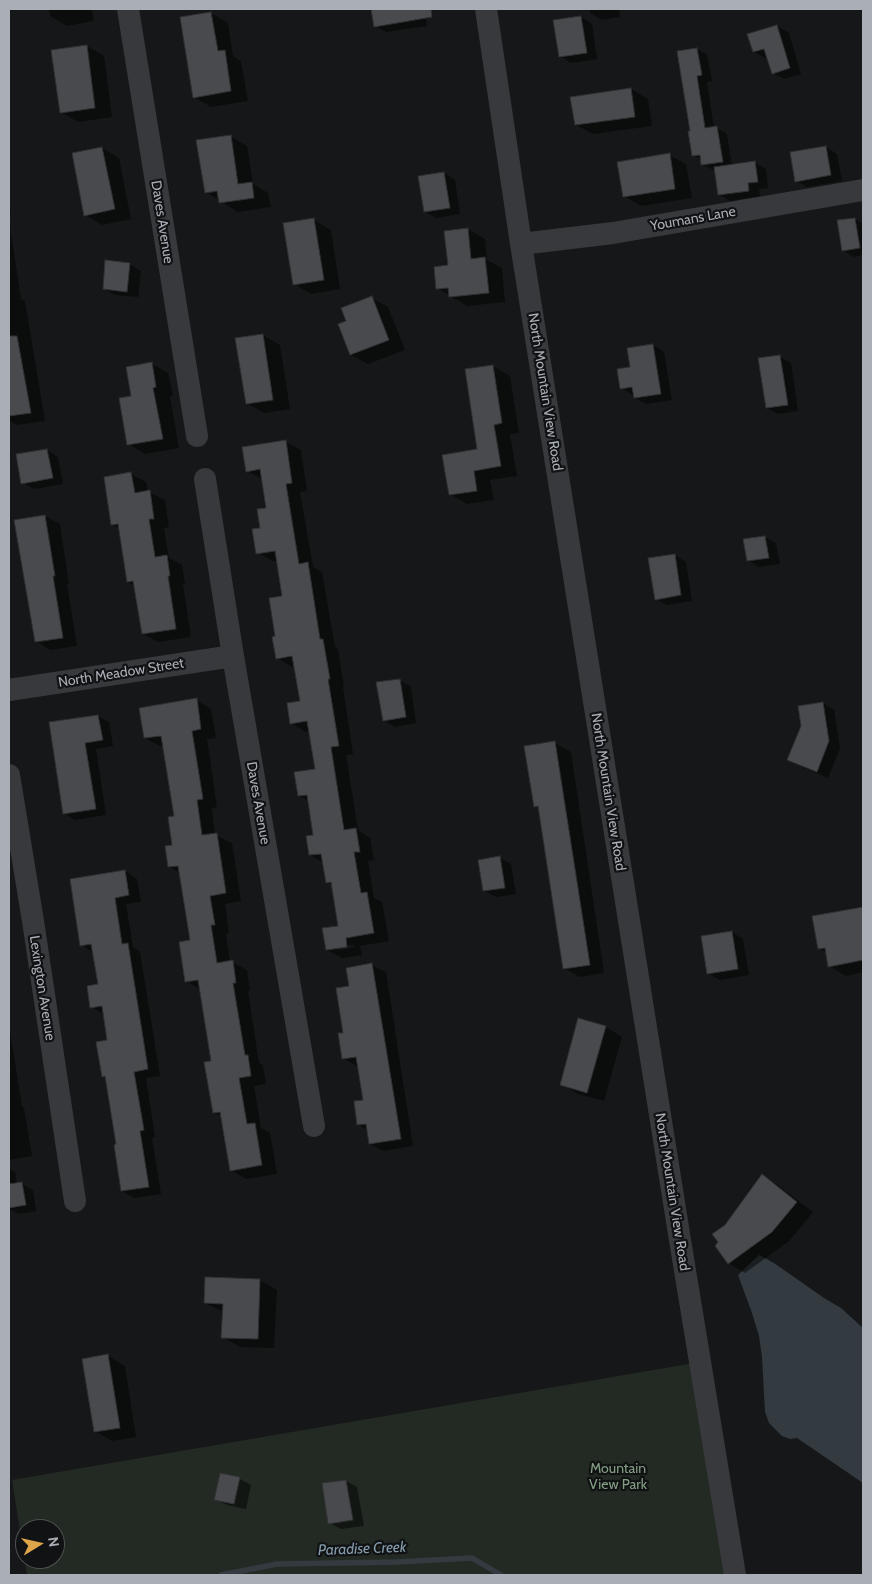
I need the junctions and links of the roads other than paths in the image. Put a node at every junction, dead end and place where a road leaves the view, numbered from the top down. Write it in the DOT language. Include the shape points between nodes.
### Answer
graph roads {
  1 [pos="128,9"];
  2 [pos="486,9"];
  3 [pos="863,190"];
  4 [pos="521,244"];
  5 [pos="197,436"];
  6 [pos="205,479"];
  7 [pos="233,656"];
  8 [pos="9,690"];
  9 [pos="9,775"];
  10 [pos="314,1126"];
  11 [pos="75,1201"];
  12 [pos="735,1575"];
  1 -- 5 [label="street, Daves Avenue"];
  2 -- 4 [label="street, North Mountain View Road"];
  3 -- 4 [label="street, Youmans Lane" via="613,233"];
  4 -- 12 [label="street, North Mountain View Road"];
  6 -- 7 [label="street, Daves Avenue"];
  7 -- 8 [label="street, North Meadow Street"];
  7 -- 10 [label="street, Daves Avenue"];
  9 -- 11 [label="street, Lexington Avenue"];
}
